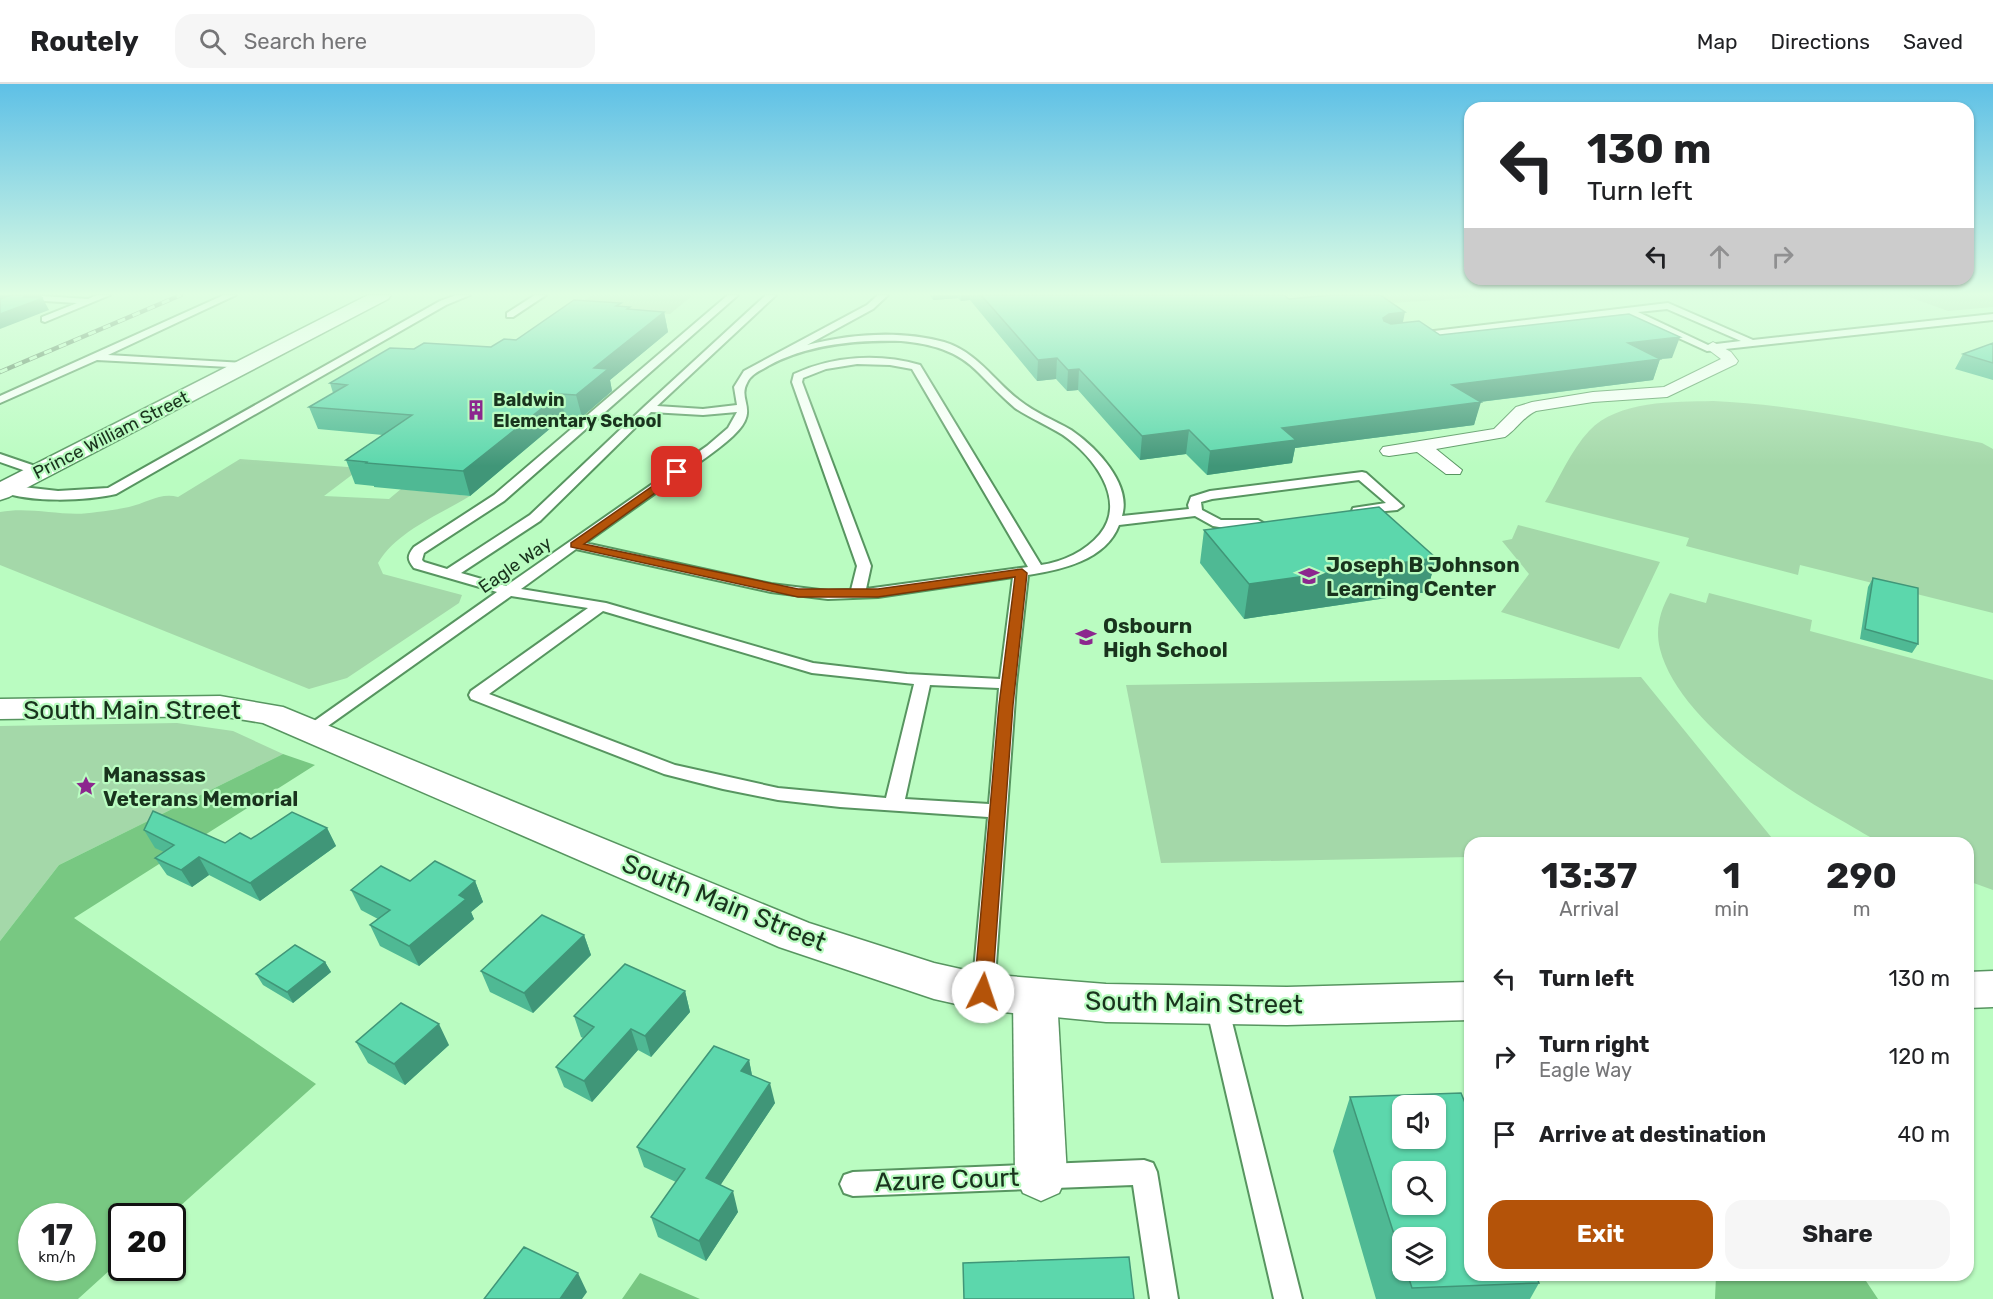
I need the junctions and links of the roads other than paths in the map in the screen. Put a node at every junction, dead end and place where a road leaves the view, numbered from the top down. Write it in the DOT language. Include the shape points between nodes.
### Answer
graph roads {
  1 [pos="107,352"];
  2 [pos="272,352"];
  3 [pos="357,352"];
  4 [pos="668,352"];
  5 [pos="710,352"];
  6 [pos="785,352"];
  7 [pos="792,352"];
  8 [pos="960,352"];
  9 [pos="1721,352"];
  10 [pos="95,357"];
  11 [pos="775,357"];
  12 [pos="244,366"];
  13 [pos="0,400"];
  14 [pos="743,408"];
  15 [pos="648,409"];
  16 [pos="1421,446"];
  17 [pos="1389,451"];
  18 [pos="0,458"];
  19 [pos="1454,470"];
  20 [pos="40,472"];
  21 [pos="3,491"];
  22 [pos="1197,512"];
  23 [pos="1350,512"];
  24 [pos="1116,521"];
  25 [pos="1268,522"];
  26 [pos="575,545"];
  27 [pos="1029,571"];
  28 [pos="449,574"];
  29 [pos="508,591"];
  30 [pos="857,595"];
  31 [pos="601,606"];
  32 [pos="923,680"];
  33 [pos="1008,684"];
  34 [pos="0,709"];
  35 [pos="312,729"];
  36 [pos="894,804"];
  37 [pos="996,811"];
  38 [pos="983,992"];
  39 [pos="1035,997"];
  40 [pos="1464,1001"];
  41 [pos="1217,1006"];
  42 [pos="1041,1176"];
  43 [pos="853,1184"];
  44 [pos="1164,1299"];
  45 [pos="1288,1299"];
  1 -- 10 [label="lane"];
  2 -- 12 [label="street, Prince William Street"];
  3 -- 21 [label="lane" via="111,491 85,497"];
  4 -- 28 [label="lane" via="499,498 415,555 419,565"];
  5 -- 15 [label="lane"];
  6 -- 11 [label="lane"];
  7 -- 11 [label="lane"];
  8 -- 24 [label="lane" via="971,358 1004,394 1060,428 1100,464 1119,501"];
  9 -- 16 [label="street" via="1730,361 1676,389 1532,407 1522,411 1499,434"];
  10 -- 12 [label="lane"];
  10 -- 13 [label="lane"];
  11 -- 14 [label="lane" via="748,373 740,383"];
  12 -- 20 [label="street, Prince William Street"];
  14 -- 15 [label="lane" via="703,412"];
  14 -- 26 [label="lane, Eagle Way" via="737,424 711,448"];
  15 -- 28 [label="lane" via="535,518"];
  16 -- 17 [label="street"];
  16 -- 19 [label="street"];
  18 -- 20 [label="lane"];
  20 -- 21 [label="street, Prince William Street"];
  22 -- 23 [label="lane" via="1196,500 1210,495 1362,476 1397,506"];
  22 -- 24 [label="lane"];
  22 -- 25 [label="lane" via="1209,520 1231,525"];
  24 -- 27 [label="lane" via="1098,545 1082,556 1055,567"];
  26 -- 29 [label="lane, Eagle Way"];
  26 -- 30 [label="lane" via="780,590"];
  27 -- 30 [label="lane"];
  27 -- 30 [label="lane" via="916,367 885,360 822,366 798,376 797,382 864,566"];
  27 -- 33 [label="lane"];
  28 -- 29 [label="lane"];
  29 -- 31 [label="lane"];
  29 -- 35 [label="lane, Eagle Way"];
  31 -- 32 [label="lane" via="812,668"];
  31 -- 36 [label="lane" via="477,695 670,770 778,794"];
  32 -- 33 [label="lane"];
  32 -- 36 [label="lane"];
  33 -- 37 [label="lane"];
  34 -- 35 [label="street, South Main Street" via="220,706 271,714"];
  35 -- 38 [label="street, South Main Street" via="794,935 934,981"];
  36 -- 37 [label="lane"];
  37 -- 38 [label="lane"];
  38 -- 39 [label="street, South Main Street"];
  39 -- 41 [label="street, South Main Street"];
  39 -- 42 [label="street, Azure Court"];
  40 -- 41 [label="street, South Main Street"];
  41 -- 45 [label="lane"];
  42 -- 43 [label="lane, Azure Court"];
  42 -- 44 [label="lane, Azure Court" via="1144,1172"];
}
